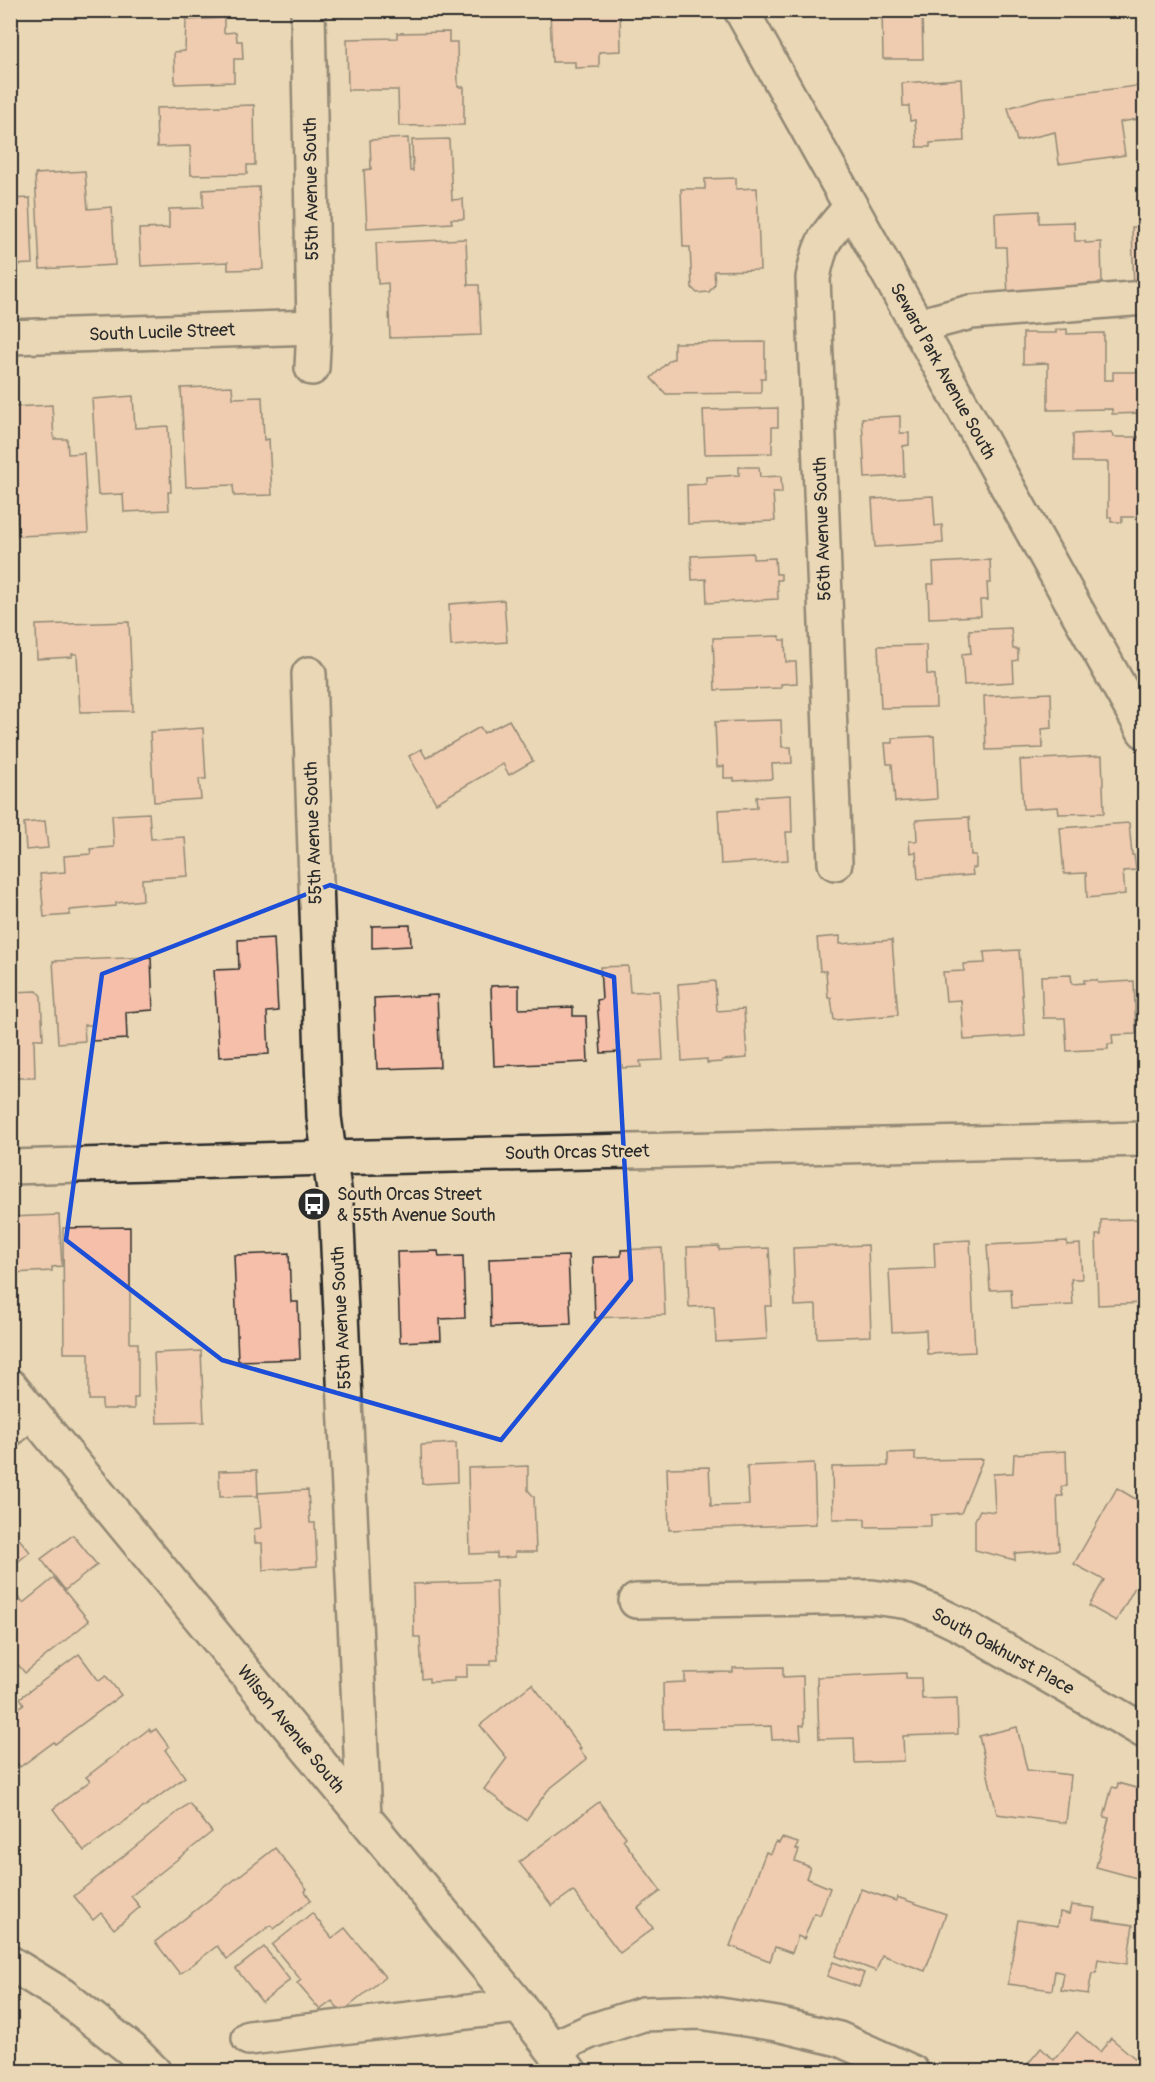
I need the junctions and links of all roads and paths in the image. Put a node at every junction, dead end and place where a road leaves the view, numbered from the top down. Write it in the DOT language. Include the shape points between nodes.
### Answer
graph roads {
  1 [pos="308,10"];
  2 [pos="741,10"];
  3 [pos="851,207"];
  4 [pos="1144,298"];
  5 [pos="917,326"];
  6 [pos="314,327"];
  7 [pos="10,337"];
  8 [pos="312,368"];
  9 [pos="309,674"];
  10 [pos="1144,731"];
  11 [pos="835,863"];
  12 [pos="1144,1139"];
  13 [pos="328,1158"];
  14 [pos="10,1167"];
  15 [pos="10,1386"];
  16 [pos="21,1420"];
  17 [pos="636,1601"];
  18 [pos="1144,1731"];
  19 [pos="364,1818"];
  20 [pos="10,1963"];
  21 [pos="519,2006"];
  22 [pos="249,2038"];
  23 [pos="562,2060"];
  24 [pos="154,2072"];
  25 [pos="912,2072"];
  1 -- 6 [label="street, 55th Avenue South"];
  2 -- 3 [label="street, Seward Park Avenue South"];
  3 -- 5 [label="street, Seward Park Avenue South"];
  3 -- 11 [label="street, 56th Avenue South" via="826,235 813,278"];
  4 -- 5 [label="street" via="971,312"];
  5 -- 10 [label="street, Seward Park Avenue South"];
  6 -- 7 [label="street, South Lucile Street"];
  6 -- 8 [label="street, 55th Avenue South"];
  9 -- 13 [label="street, 55th Avenue South"];
  12 -- 13 [label="street, South Orcas Street"];
  13 -- 14 [label="street, South Orcas Street"];
  13 -- 19 [label="street, 55th Avenue South" via="336,1204"];
  15 -- 16 [label="street, Wilson Avenue South"];
  16 -- 19 [label="street, Wilson Avenue South"];
  17 -- 18 [label="street, South Oakhurst Place" via="872,1597 909,1602 963,1626"];
  19 -- 21 [label="street, Wilson Avenue South"];
  20 -- 24 [label="street" via="62,1995"];
  21 -- 22 [label="street"];
  21 -- 23 [label="street, Wilson Avenue South"];
  23 -- 25 [label="street" via="591,2031 643,2014 700,2012 839,2039"];
}
